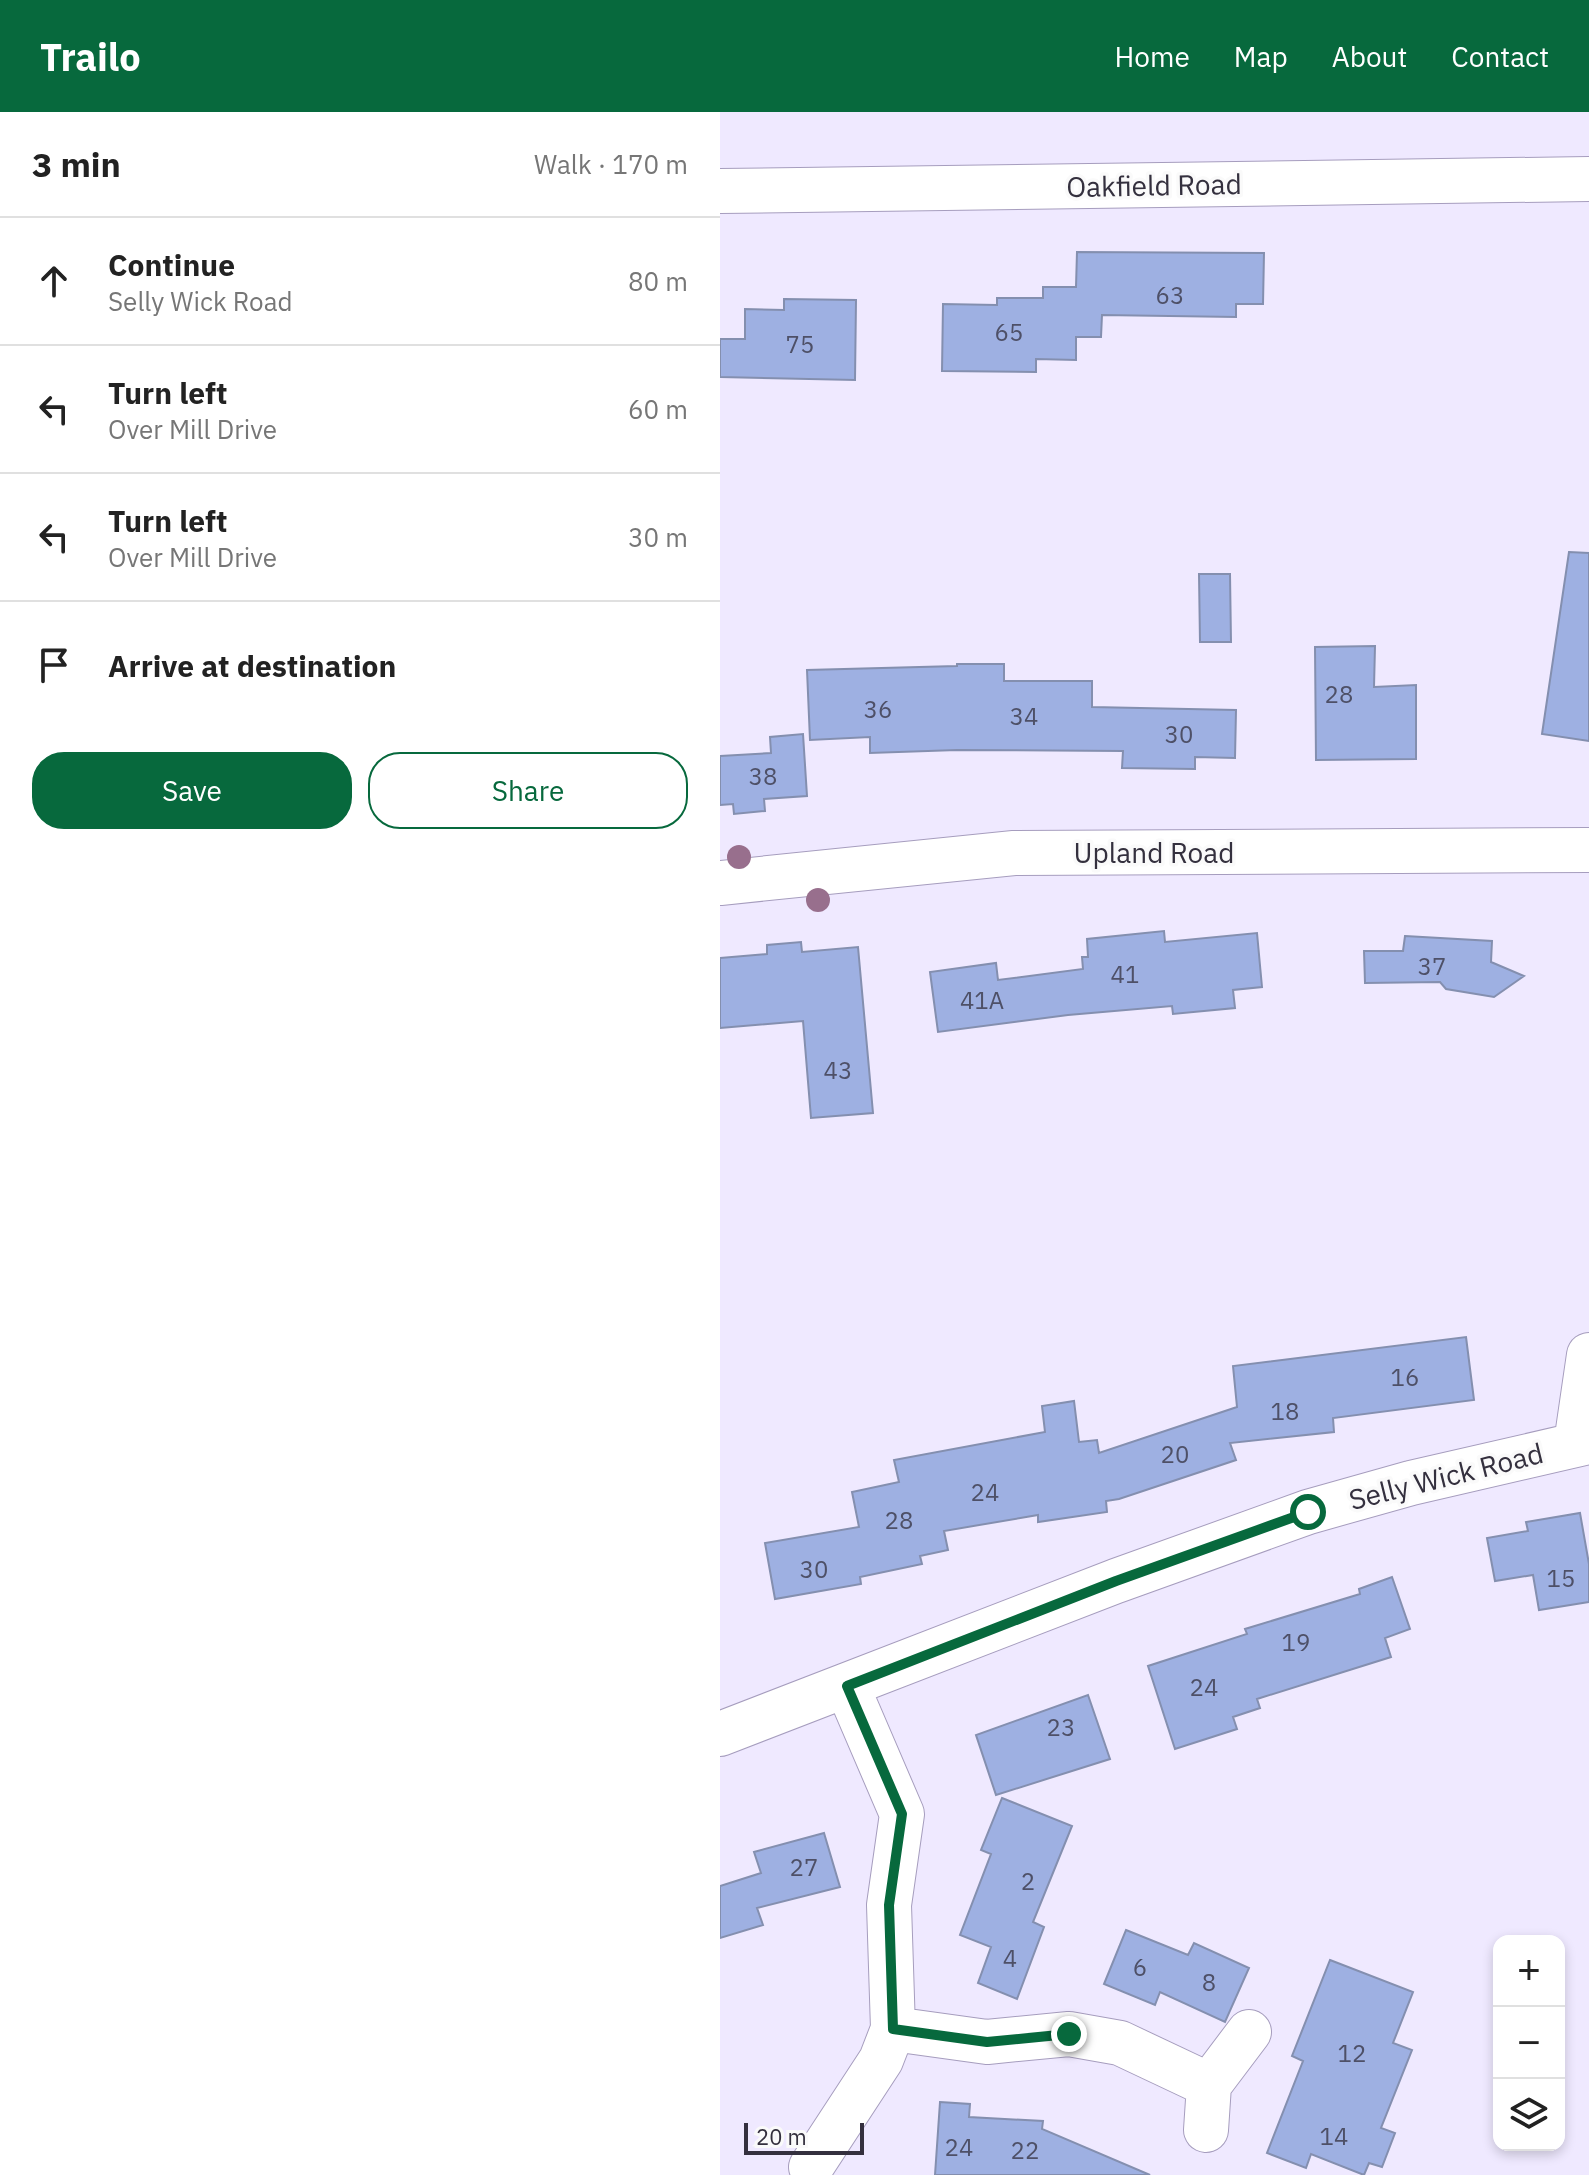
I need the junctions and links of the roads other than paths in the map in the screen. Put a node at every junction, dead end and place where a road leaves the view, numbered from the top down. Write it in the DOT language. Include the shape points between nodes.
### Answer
graph roads {
  1 [pos="1589,179"];
  2 [pos="720,191"];
  3 [pos="1589,850"];
  4 [pos="720,883"];
  5 [pos="1589,1355"];
  6 [pos="1582,1443"];
  7 [pos="847,1686"];
  8 [pos="720,1734"];
  9 [pos="893,2029"];
  10 [pos="1249,2032"];
  11 [pos="1209,2085"];
  12 [pos="1206,2130"];
  13 [pos="806,2172"];
  1 -- 2 [label="street, Oakfield Road"];
  3 -- 4 [label="street, Upland Road" via="1014,853"];
  5 -- 6 [label="street"];
  6 -- 7 [label="street, Selly Wick Road" via="1308,1512"];
  7 -- 8 [label="street, Selly Wick Road"];
  7 -- 9 [label="street" via="902,1814 889,1905"];
  9 -- 11 [label="street" via="987,2042 1069,2034 1120,2043"];
  9 -- 13 [label="street" via="881,2060"];
  10 -- 11 [label="street"];
  11 -- 12 [label="street"];
}
